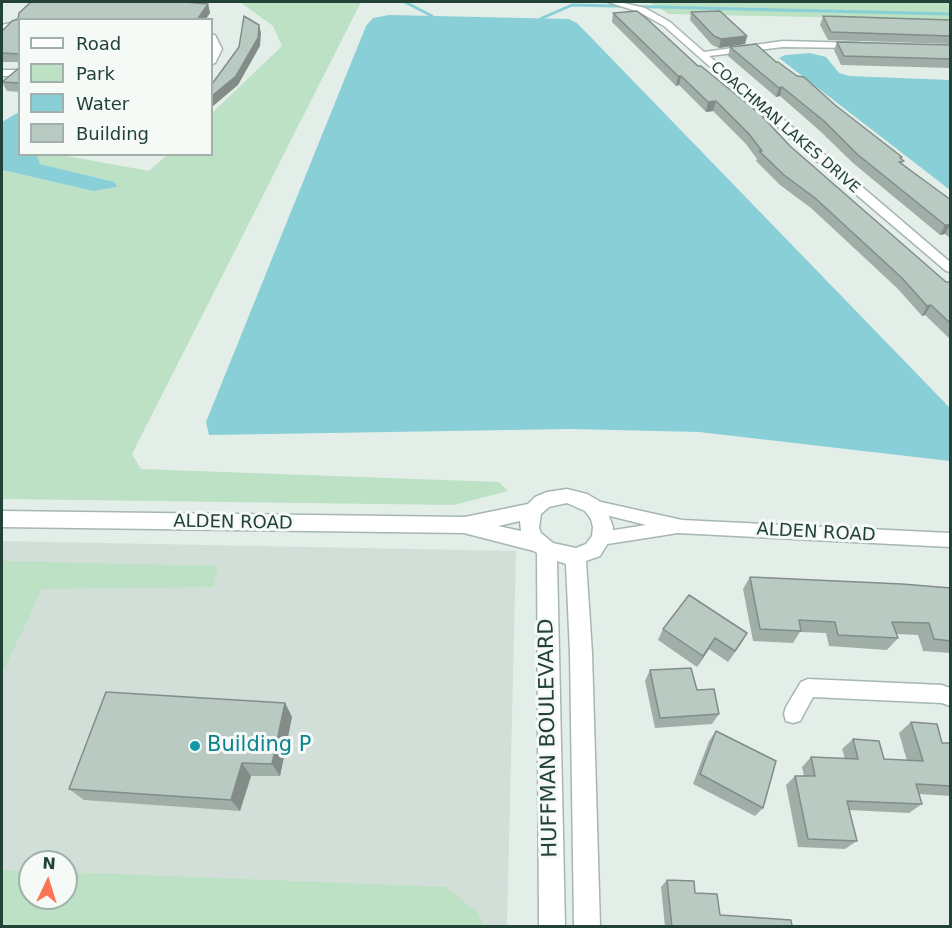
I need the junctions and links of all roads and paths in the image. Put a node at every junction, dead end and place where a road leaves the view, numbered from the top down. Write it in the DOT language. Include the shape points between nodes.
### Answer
graph roads {
  1 [pos="612,2"];
  2 [pos="18,23"];
  3 [pos="2,27"];
  4 [pos="213,39"];
  5 [pos="867,45"];
  6 [pos="701,55"];
  7 [pos="213,59"];
  8 [pos="2,73"];
  9 [pos="18,74"];
  10 [pos="951,268"];
  11 [pos="591,506"];
  12 [pos="534,510"];
  13 [pos="2,519"];
  14 [pos="465,525"];
  15 [pos="682,527"];
  16 [pos="601,538"];
  17 [pos="951,540"];
  18 [pos="543,547"];
  19 [pos="576,556"];
  20 [pos="951,697"];
  21 [pos="793,714"];
  22 [pos="552,927"];
  23 [pos="587,927"];
  1 -- 6 [label="street, COACHMAN LAKES DRIVE" via="656,17"];
  2 -- 3 [label="street"];
  4 -- 7 [label="street" via="218,49"];
  5 -- 6 [label="street" via="783,44"];
  6 -- 10 [label="street, COACHMAN LAKES DRIVE"];
  8 -- 9 [label="street"];
  11 -- 12 [label="street" via="567,496 542,502"];
  11 -- 15 [label="street, ALDEN ROAD"];
  11 -- 16 [label="street" via="600,516"];
  12 -- 14 [label="street, ALDEN ROAD"];
  12 -- 18 [label="street" via="530,528 533,538"];
  13 -- 14 [label="street, ALDEN ROAD"];
  14 -- 18 [label="street, ALDEN ROAD"];
  15 -- 16 [label="street, ALDEN ROAD"];
  15 -- 17 [label="street, ALDEN ROAD"];
  16 -- 19 [label="street" via="593,550"];
  18 -- 19 [label="street"];
  18 -- 22 [label="street, HUFFMAN BOULEVARD"];
  19 -- 23 [label="street, HUFFMAN BOULEVARD"];
  20 -- 21 [label="street" via="808,688"];
}
